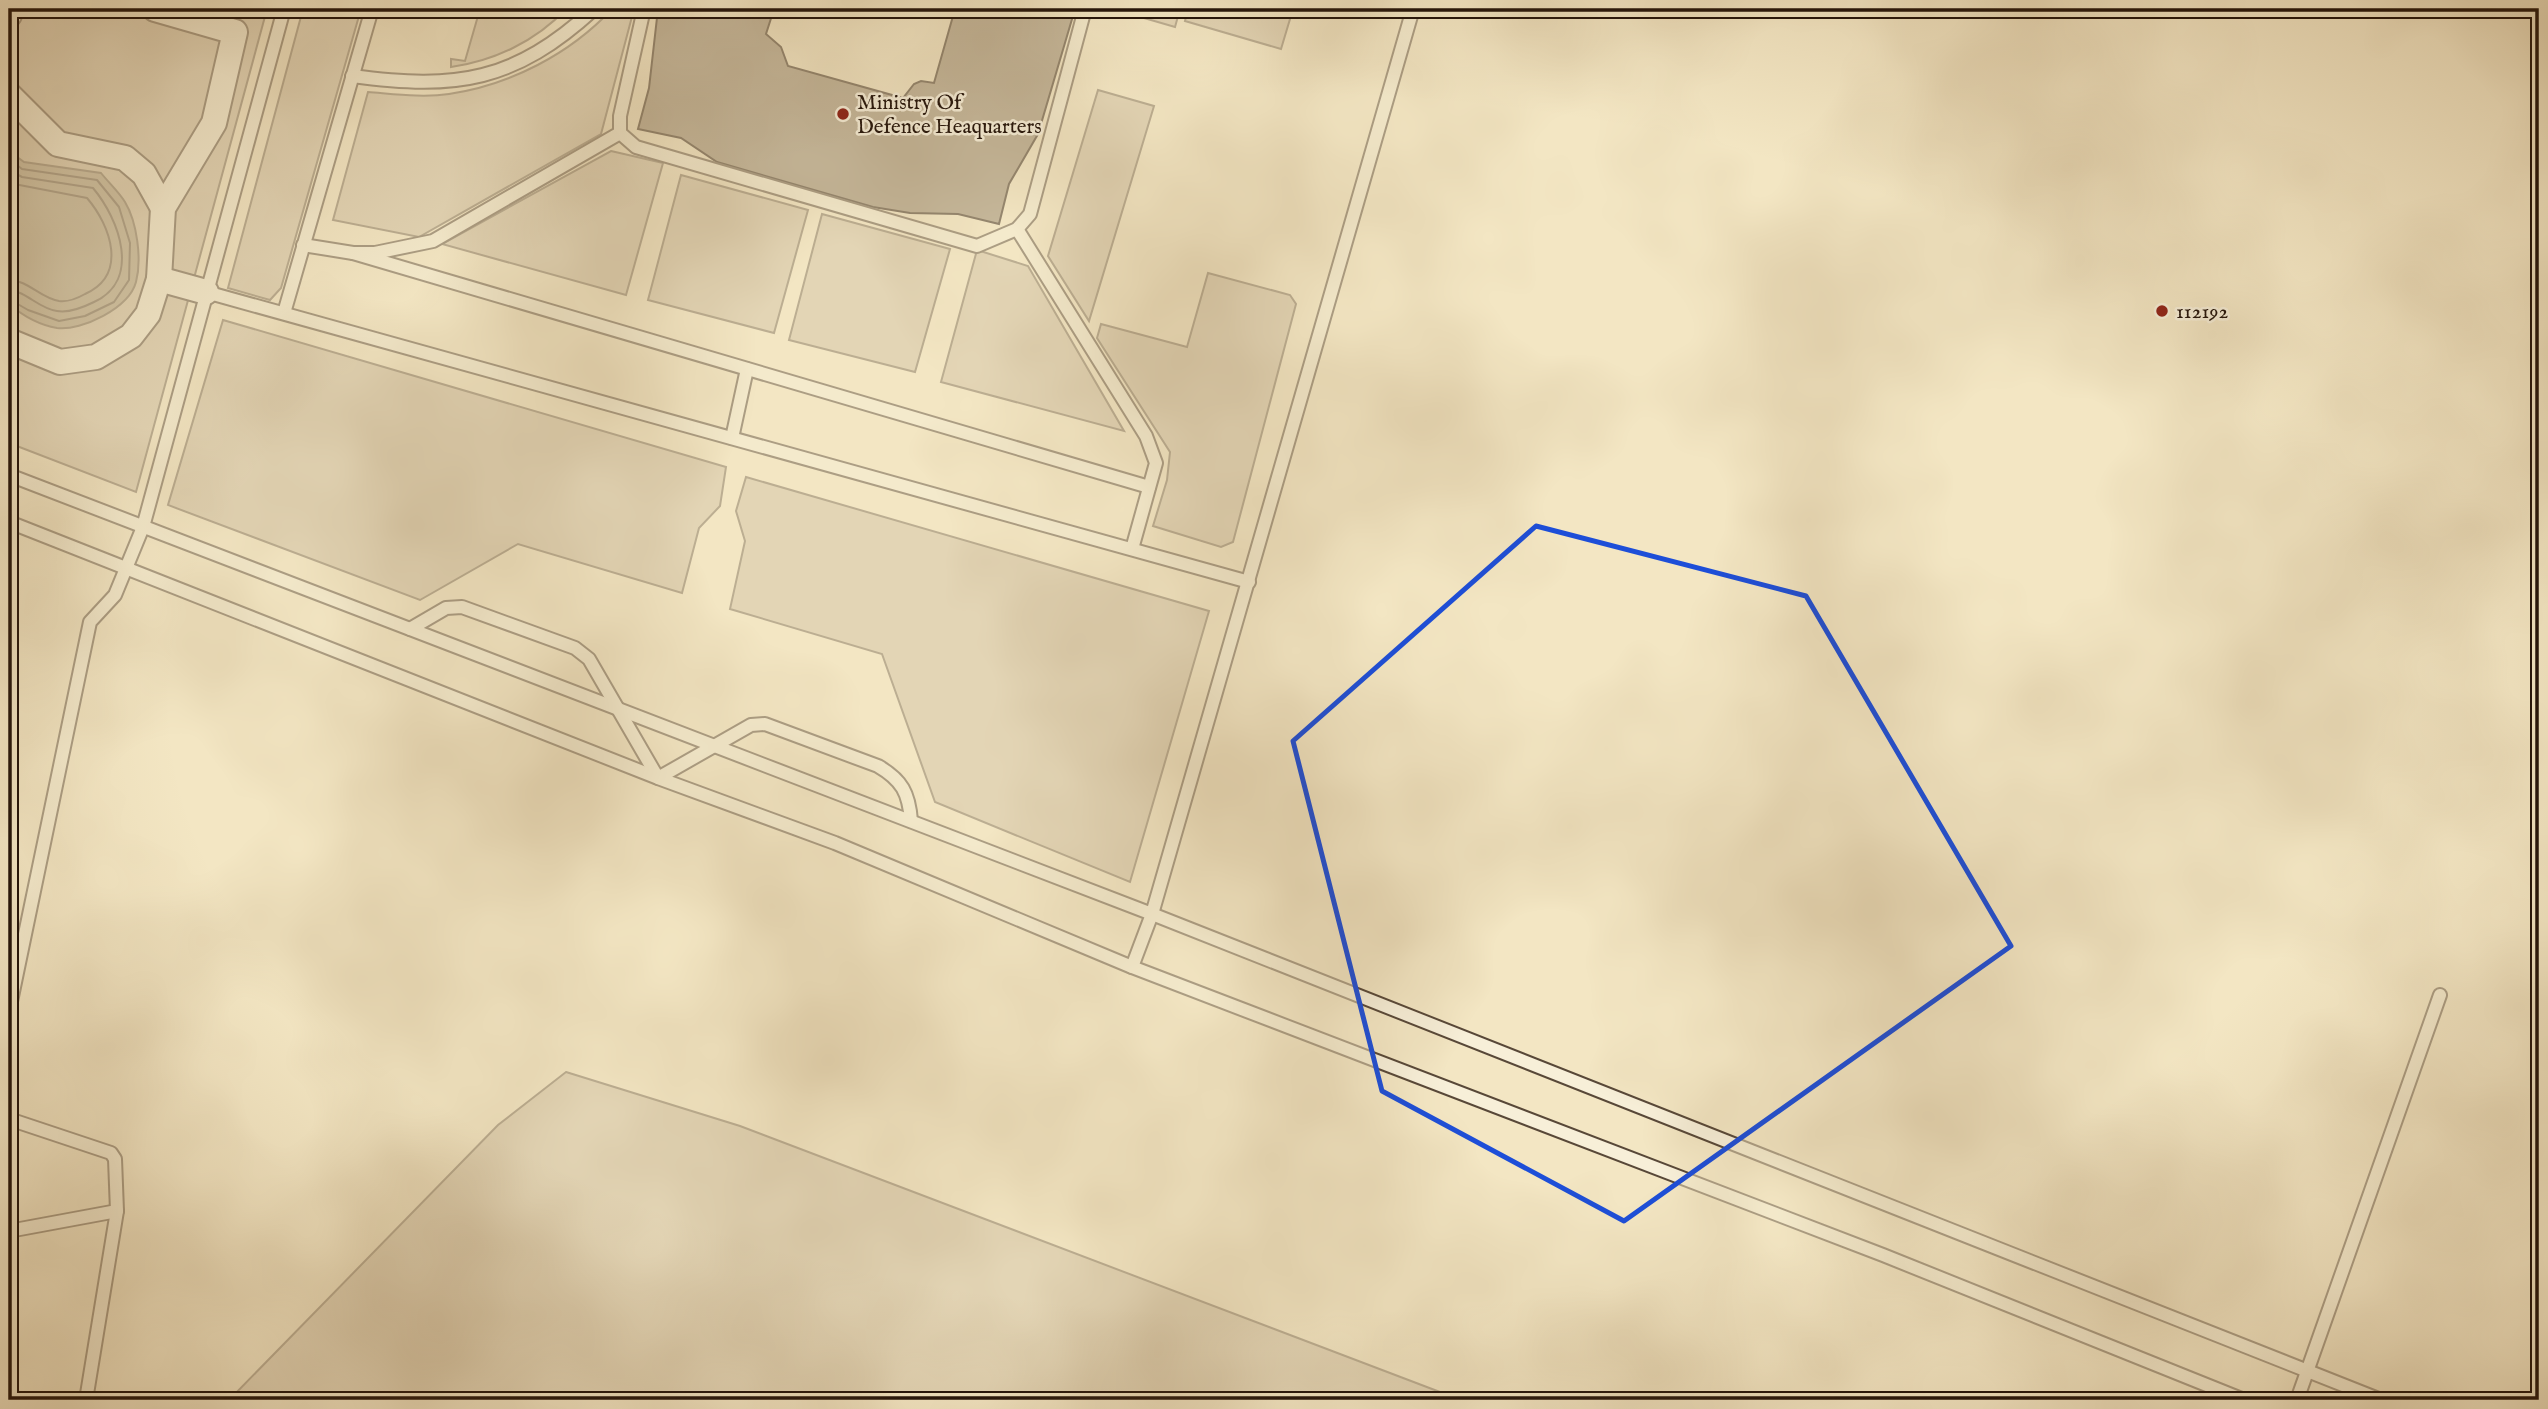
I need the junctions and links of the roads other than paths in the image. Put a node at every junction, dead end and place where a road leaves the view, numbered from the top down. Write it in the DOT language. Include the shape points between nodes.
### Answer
graph roads {
  1 [pos="10,9"];
  2 [pos="155,9"];
  3 [pos="284,9"];
  4 [pos="372,9"];
  5 [pos="594,9"];
  6 [pos="644,9"];
  7 [pos="1084,9"];
  8 [pos="1413,9"];
  9 [pos="9,15"];
  10 [pos="352,76"];
  11 [pos="9,95"];
  12 [pos="620,133"];
  13 [pos="163,208"];
  14 [pos="1017,229"];
  15 [pos="303,245"];
  16 [pos="353,253"];
  17 [pos="159,279"];
  18 [pos="206,292"];
  19 [pos="284,313"];
  20 [pos="9,341"];
  21 [pos="747,369"];
  22 [pos="732,438"];
  23 [pos="9,475"];
  24 [pos="1149,487"];
  25 [pos="9,523"];
  26 [pos="143,527"];
  27 [pos="1132,549"];
  28 [pos="128,570"];
  29 [pos="1249,582"];
  30 [pos="410,629"];
  31 [pos="618,708"];
  32 [pos="717,746"];
  33 [pos="658,778"];
  34 [pos="911,821"];
  35 [pos="1152,914"];
  36 [pos="1132,967"];
  37 [pos="2440,995"];
  38 [pos="9,1011"];
  39 [pos="9,1119"];
  40 [pos="117,1211"];
  41 [pos="9,1231"];
  42 [pos="2308,1371"];
  43 [pos="86,1400"];
  44 [pos="2244,1400"];
  45 [pos="2297,1400"];
  46 [pos="2381,1400"];
  1 -- 9 [label="street"];
  2 -- 13 [label="street" via="235,32 214,123"];
  3 -- 18 [label="lane"];
  4 -- 10 [label="lane"];
  5 -- 10 [label="lane" via="563,37 497,71 459,82 410,84"];
  6 -- 12 [label="lane" via="624,91"];
  7 -- 14 [label="lane" via="1036,198"];
  8 -- 29 [label="lane"];
  10 -- 15 [label="lane"];
  11 -- 13 [label="street" via="58,144 125,158 144,174"];
  12 -- 14 [label="lane" via="636,147 977,246"];
  12 -- 16 [label="lane" via="433,241"];
  13 -- 17 [label="street"];
  14 -- 24 [label="lane" via="1146,436 1156,463"];
  15 -- 16 [label="lane"];
  15 -- 19 [label="lane"];
  16 -- 21 [label="lane"];
  17 -- 18 [label="street"];
  17 -- 20 [label="street" via="148,314 131,336 96,357 60,362"];
  18 -- 19 [label="lane"];
  18 -- 26 [label="lane"];
  19 -- 22 [label="lane"];
  21 -- 22 [label="lane"];
  21 -- 24 [label="lane"];
  22 -- 27 [label="lane"];
  23 -- 26 [label="lane"];
  24 -- 27 [label="lane"];
  25 -- 28 [label="lane"];
  26 -- 28 [label="lane"];
  26 -- 30 [label="lane"];
  27 -- 29 [label="lane"];
  28 -- 33 [label="lane"];
  28 -- 38 [label="lane" via="115,595 90,622"];
  29 -- 35 [label="lane"];
  30 -- 31 [label="lane"];
  30 -- 31 [label="lane" via="446,608 461,607 575,648 589,659"];
  31 -- 32 [label="lane"];
  31 -- 33 [label="lane"];
  32 -- 33 [label="lane"];
  32 -- 34 [label="lane"];
  32 -- 34 [label="lane" via="751,726 765,724 878,766 895,775 906,789"];
  33 -- 36 [label="lane" via="835,843"];
  34 -- 35 [label="lane"];
  35 -- 36 [label="lane"];
  35 -- 42 [label="lane"];
  36 -- 44 [label="lane" via="1883,1255"];
  37 -- 42 [label="lane"];
  39 -- 40 [label="lane" via="111,1153 117,1168"];
  40 -- 41 [label="lane"];
  40 -- 43 [label="lane"];
  42 -- 45 [label="lane"];
  42 -- 46 [label="lane"];
}
